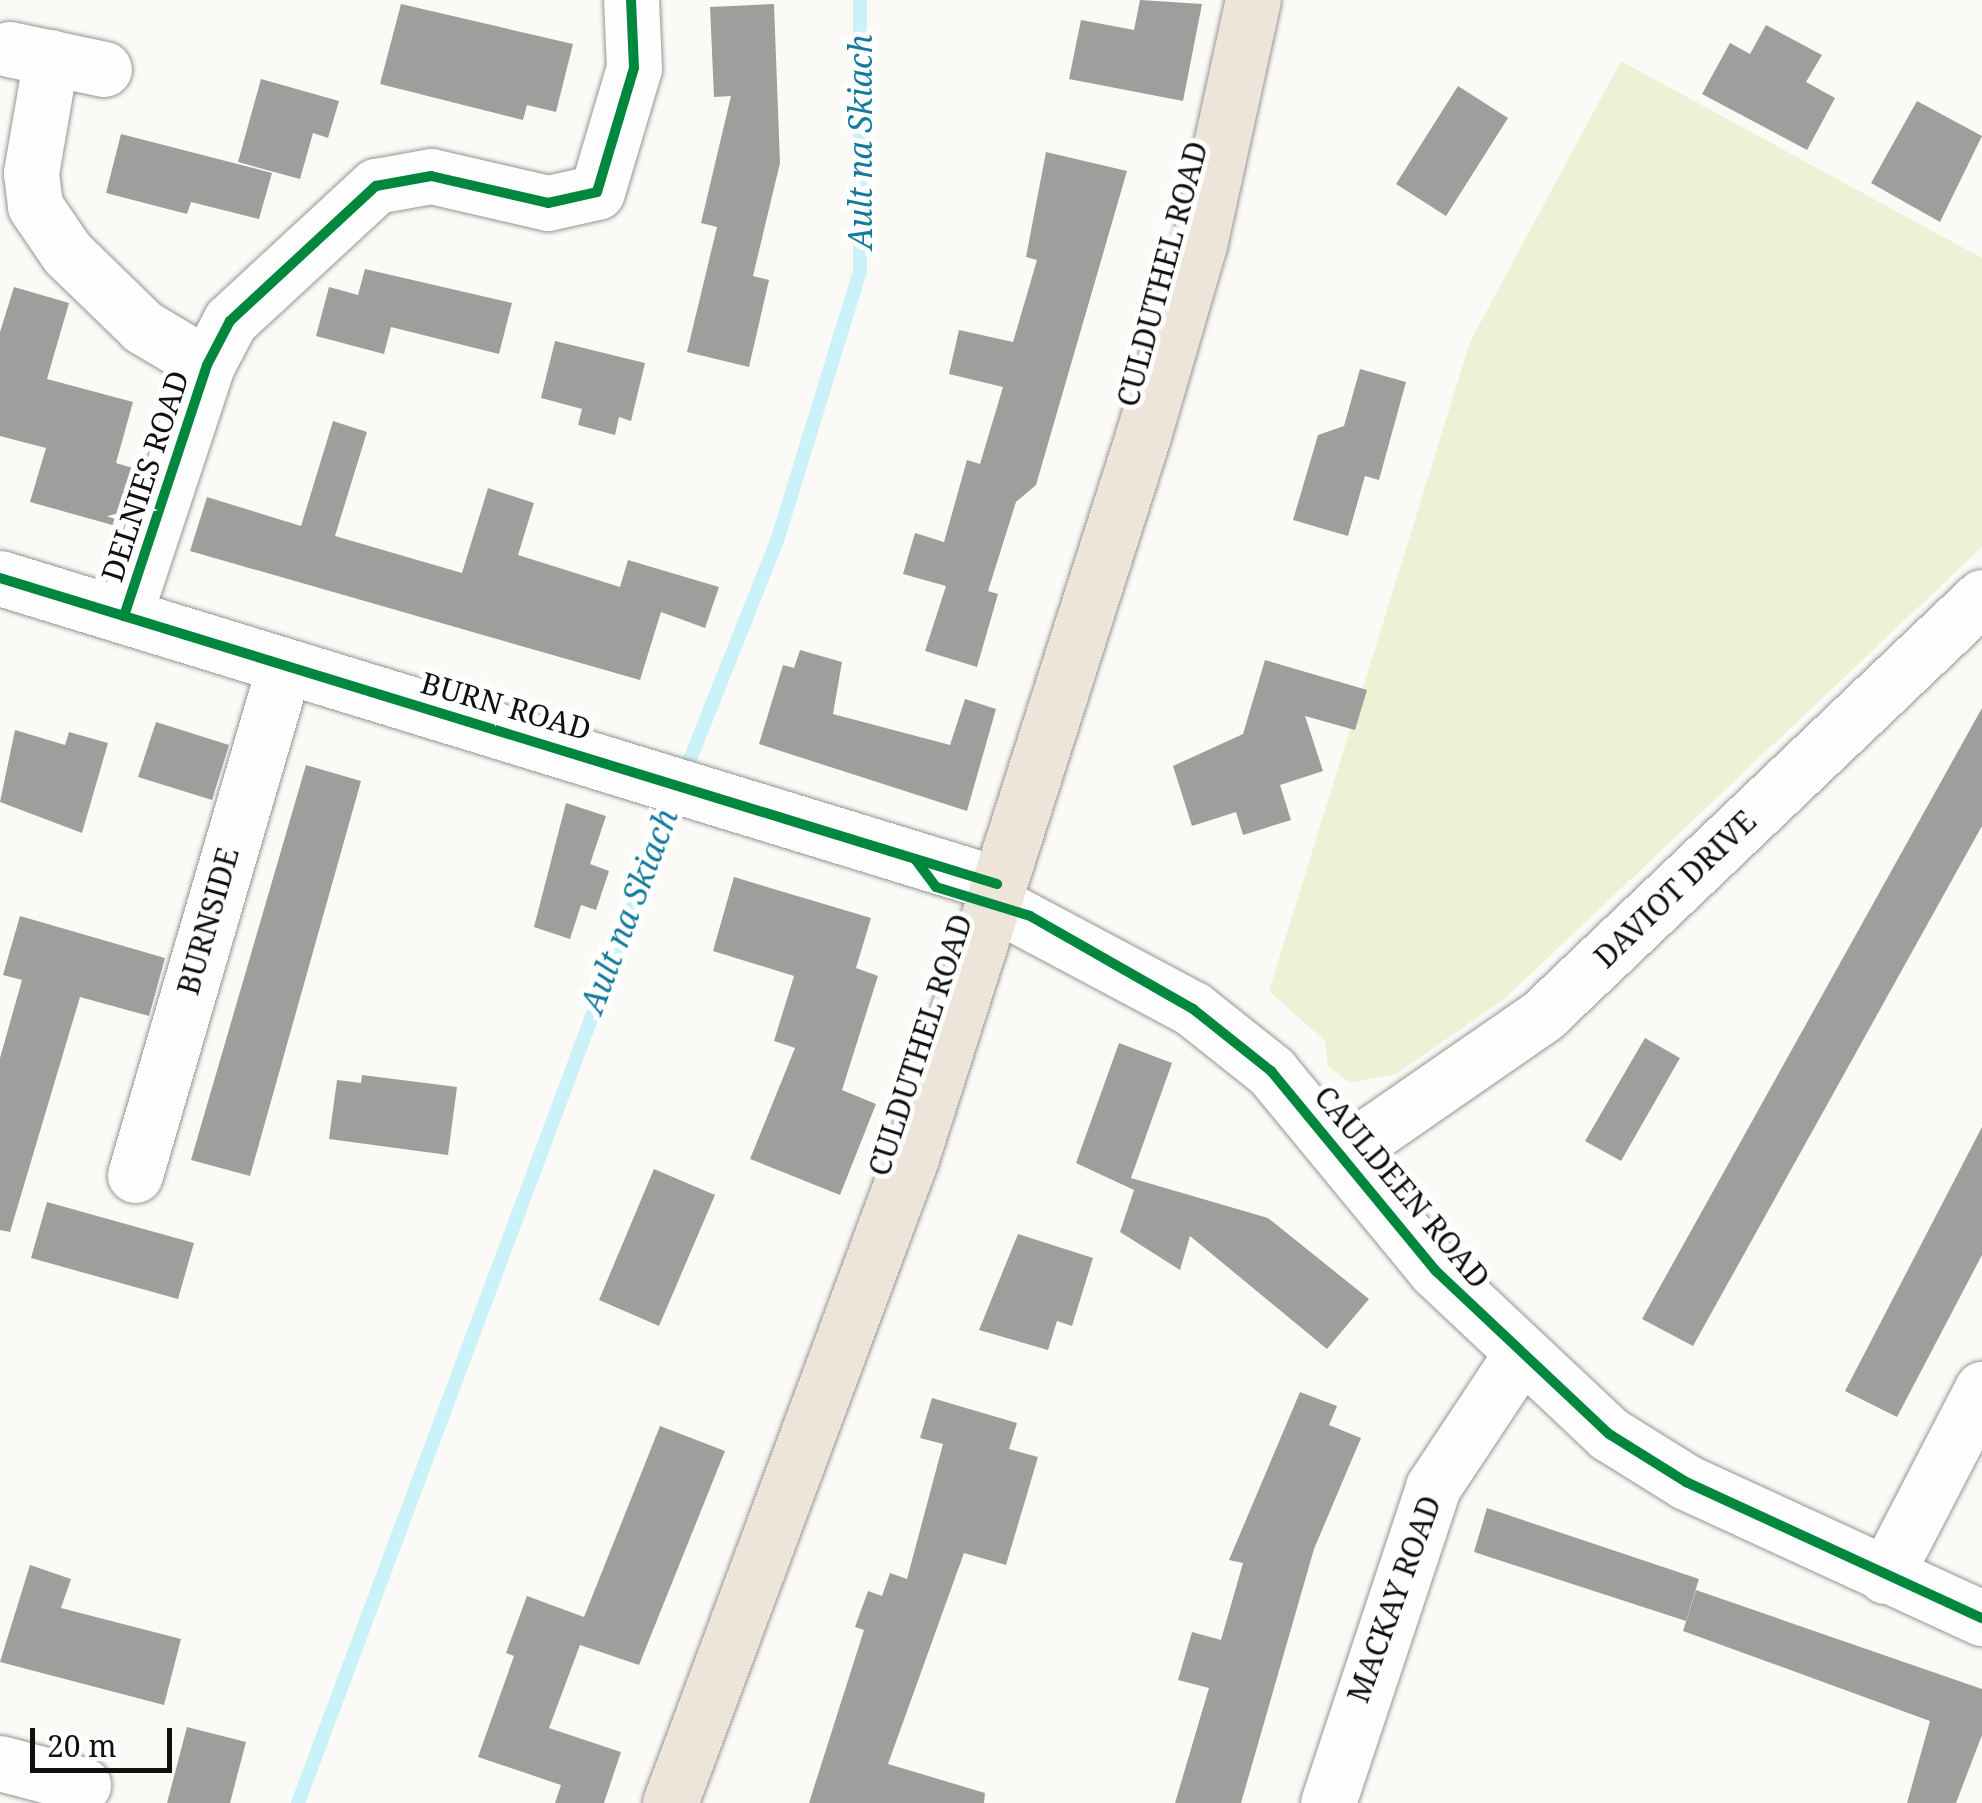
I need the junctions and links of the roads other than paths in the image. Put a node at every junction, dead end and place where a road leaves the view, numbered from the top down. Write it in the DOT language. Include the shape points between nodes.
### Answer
graph roads {
  1 [pos="632,0"];
  2 [pos="1254,0"];
  3 [pos="104,69"];
  4 [pos="206,365"];
  5 [pos="0,578"];
  6 [pos="1982,596"];
  7 [pos="124,616"];
  8 [pos="284,667"];
  9 [pos="995,893"];
  10 [pos="1344,1153"];
  11 [pos="135,1175"];
  12 [pos="1519,1357"];
  13 [pos="1982,1388"];
  14 [pos="1884,1576"];
  15 [pos="1982,1618"];
  16 [pos="670,1803"];
  17 [pos="1328,1803"];
  1 -- 4 [label="street, DELNIES ROAD" via="634,68 596,192 562,203 430,176 376,186 262,283"];
  2 -- 9 [label="main road, CULDUTHEL ROAD" via="1194,264"];
  3 -- 4 [label="street" via="30,53 35,206 66,253 132,317"];
  4 -- 7 [label="street, DELNIES ROAD"];
  5 -- 7 [label="street, BURN ROAD"];
  6 -- 10 [label="street, DAVIOT DRIVE" via="1543,1015"];
  7 -- 8 [label="street, BURN ROAD"];
  8 -- 9 [label="street, BURN ROAD" via="650,774 915,859"];
  8 -- 11 [label="street, BURNSIDE"];
  9 -- 10 [label="street, CAULDEEN ROAD" via="1193,1009 1271,1071"];
  9 -- 16 [label="main road, CULDUTHEL ROAD" via="912,1158"];
  10 -- 12 [label="street, CAULDEEN ROAD" via="1436,1271"];
  12 -- 14 [label="street, CAULDEEN ROAD" via="1609,1434 1686,1482"];
  12 -- 17 [label="street, MACKAY ROAD" via="1433,1487"];
  13 -- 14 [label="street"];
  14 -- 15 [label="street, CAULDEEN ROAD"];
}
